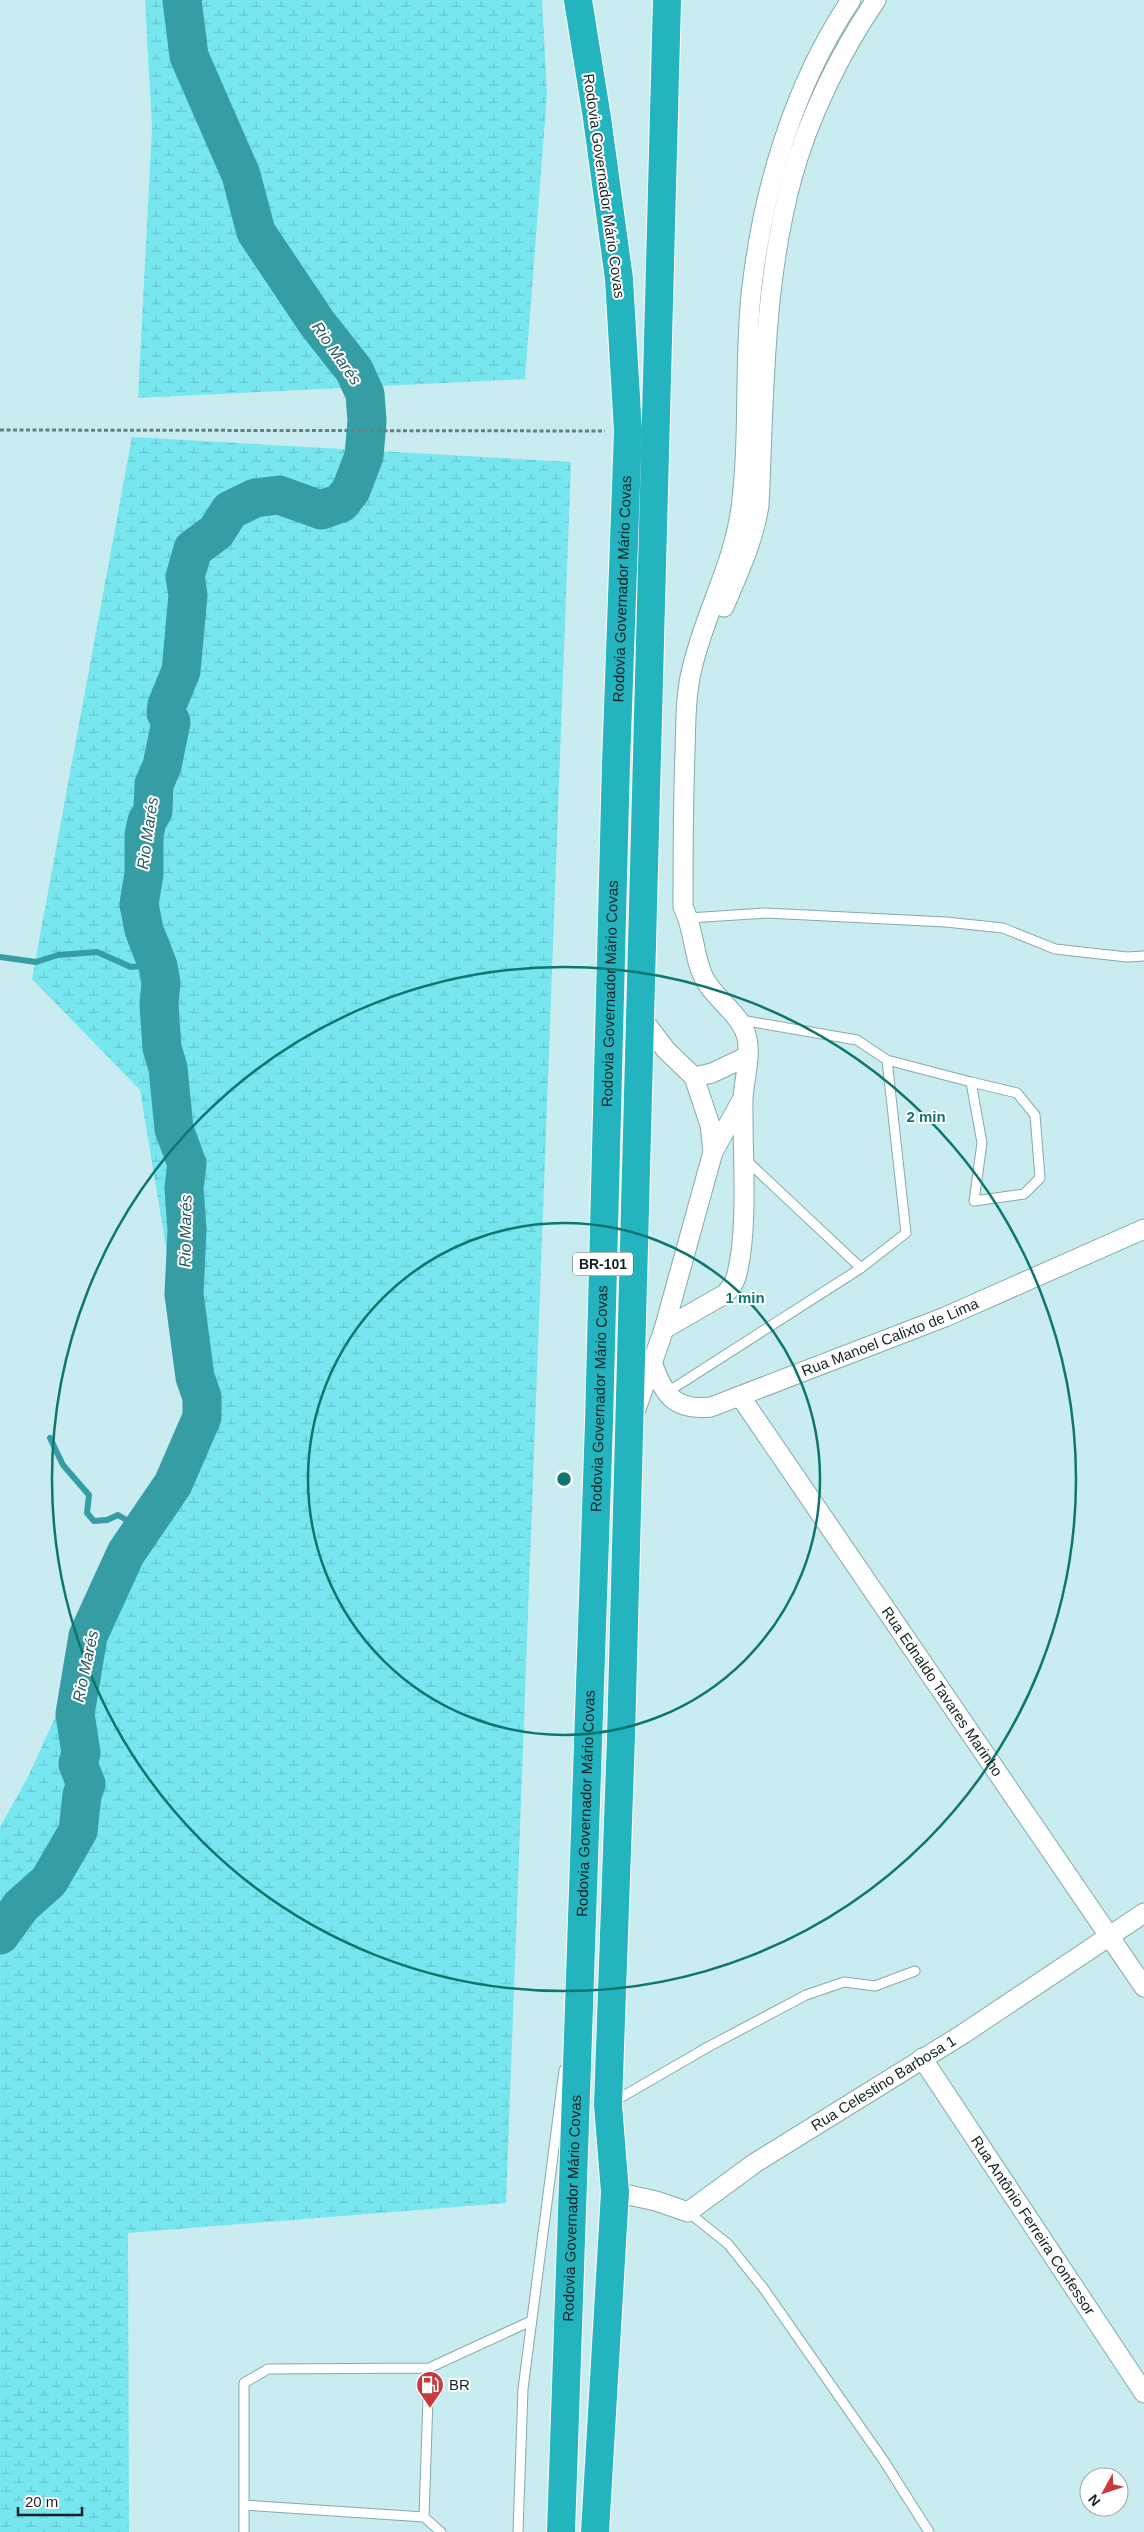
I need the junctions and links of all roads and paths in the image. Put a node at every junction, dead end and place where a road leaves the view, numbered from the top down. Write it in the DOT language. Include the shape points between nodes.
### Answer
graph roads {
  1 [pos="578,0"];
  2 [pos="667,0"];
  3 [pos="851,0"];
  4 [pos="876,0"];
  5 [pos="0,430"];
  6 [pos="628,431"];
  7 [pos="689,918"];
  8 [pos="1144,956"];
  9 [pos="640,1016"];
  10 [pos="739,1020"];
  11 [pos="748,1056"];
  12 [pos="887,1060"];
  13 [pos="694,1077"];
  14 [pos="971,1082"];
  15 [pos="743,1096"];
  16 [pos="713,1152"];
  17 [pos="743,1157"];
  18 [pos="1144,1229"];
  19 [pos="861,1268"];
  20 [pos="664,1329"];
  21 [pos="652,1362"];
  22 [pos="666,1393"];
  23 [pos="740,1396"];
  24 [pos="629,1430"];
  25 [pos="1144,1913"];
  26 [pos="1110,1935"];
  27 [pos="579,1968"];
  28 [pos="915,1971"];
  29 [pos="1144,1987"];
  30 [pos="567,2047"];
  31 [pos="566,2056"];
  32 [pos="922,2058"];
  33 [pos="608,2105"];
  34 [pos="615,2192"];
  35 [pos="688,2212"];
  36 [pos="531,2321"];
  37 [pos="429,2368"];
  38 [pos="1144,2393"];
  39 [pos="244,2505"];
  40 [pos="424,2517"];
  41 [pos="244,2532"];
  42 [pos="441,2532"];
  43 [pos="518,2532"];
  44 [pos="562,2532"];
  45 [pos="595,2532"];
  46 [pos="930,2532"];
  1 -- 6 [label="highway, Rodovia Governador Mário Covas / BR-101" via="619,279"];
  2 -- 9 [label="highway, Rodovia Governador Mário Covas / BR-101"];
  3 -- 7 [label="street" via="820,54 795,108 760,238 751,296 741,507 732,550 701,633 690,675 686,714 683,907"];
  4 -- 7 [label="street" via="845,51 812,122 792,177 778,240 768,315 755,532 714,630 702,683 694,907"];
  5 -- 6 [label="path"];
  6 -- 27 [label="highway, Rodovia Governador Mário Covas / BR-101" via="599,1431"];
  7 -- 8 [label="lane" via="766,913 946,922 1003,928 1055,948"];
  7 -- 10 [label="street" via="704,978"];
  9 -- 13 [label="street" via="666,1050"];
  9 -- 24 [label="highway, Rodovia Governador Mário Covas / BR-101"];
  10 -- 11 [label="street" via="747,1038"];
  10 -- 12 [label="lane" via="857,1040"];
  11 -- 13 [label="street" via="712,1073"];
  11 -- 15 [label="street"];
  12 -- 14 [label="lane"];
  12 -- 19 [label="lane" via="906,1233"];
  13 -- 16 [label="street" via="710,1124"];
  14 -- 14 [label="lane" via="982,1143 974,1201 1024,1194 1040,1178 1035,1116 1017,1093"];
  15 -- 16 [label="street"];
  15 -- 17 [label="street"];
  16 -- 20 [label="street"];
  17 -- 19 [label="lane"];
  17 -- 20 [label="street" via="741,1248 737,1276 725,1294"];
  18 -- 23 [label="street, Rua Manoel Calixto de Lima" via="945,1317"];
  19 -- 22 [label="lane"];
  20 -- 21 [label="street"];
  21 -- 22 [label="street"];
  21 -- 24 [label="street"];
  22 -- 23 [label="street, Rua Manoel Calixto de Lima" via="676,1402 698,1408 711,1407"];
  23 -- 26 [label="street, Rua Ednaldo Tavares Marinho"];
  24 -- 33 [label="highway, Rodovia Governador Mário Covas / BR-101"];
  25 -- 26 [label="street, Rua Celestino Barbosa 1"];
  26 -- 29 [label="street, Rua Ednaldo Tavares Marinho"];
  26 -- 32 [label="street, Rua Celestino Barbosa 1"];
  27 -- 30 [label="lane"];
  27 -- 44 [label="highway, Rodovia Governador Mário Covas / BR-101"];
  28 -- 33 [label="lane" via="875,1986 844,1982 806,1995"];
  31 -- 36 [label="lane"];
  32 -- 35 [label="street, Rua Celestino Barbosa 1" via="755,2163"];
  32 -- 38 [label="street, Rua Antônio Ferreira Confessor"];
  33 -- 34 [label="highway, Rodovia Governador Mário Covas / BR-101"];
  34 -- 35 [label="street"];
  34 -- 45 [label="highway, Rodovia Governador Mário Covas / BR-101"];
  35 -- 46 [label="lane" via="728,2244 764,2289"];
  36 -- 37 [label="lane"];
  36 -- 43 [label="lane" via="523,2388"];
  37 -- 39 [label="lane" via="268,2369 244,2383"];
  37 -- 40 [label="lane"];
  39 -- 40 [label="lane"];
  39 -- 41 [label="lane"];
  40 -- 42 [label="lane"];
}
